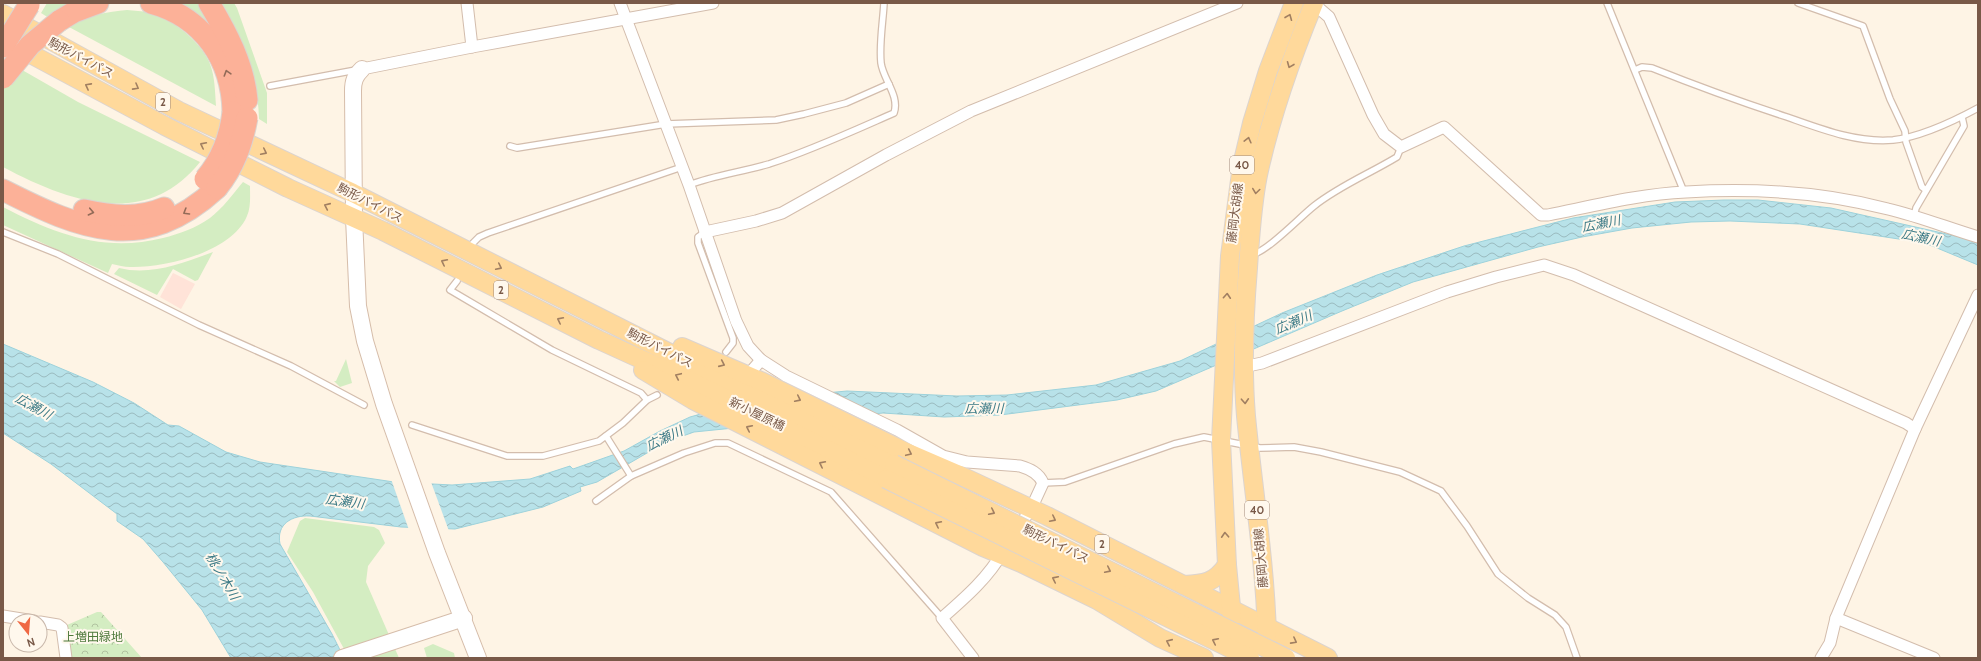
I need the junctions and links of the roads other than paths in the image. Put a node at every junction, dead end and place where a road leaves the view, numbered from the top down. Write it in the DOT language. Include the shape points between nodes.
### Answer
graph roads {
  1 [pos="98,3"];
  2 [pos="151,3"];
  3 [pos="209,3"];
  4 [pos="467,3"];
  5 [pos="620,3"];
  6 [pos="713,3"];
  7 [pos="884,3"];
  8 [pos="1238,3"];
  9 [pos="1294,3"];
  10 [pos="1607,3"];
  11 [pos="1798,3"];
  12 [pos="30,4"];
  13 [pos="1314,4"];
  14 [pos="3,14"];
  15 [pos="625,18"];
  16 [pos="3,39"];
  17 [pos="3,47"];
  18 [pos="472,47"];
  19 [pos="362,69"];
  20 [pos="1635,70"];
  21 [pos="3,78"];
  22 [pos="889,84"];
  23 [pos="270,86"];
  24 [pos="1978,108"];
  25 [pos="240,115"];
  26 [pos="1962,117"];
  27 [pos="666,124"];
  28 [pos="1906,137"];
  29 [pos="510,146"];
  30 [pos="1401,147"];
  31 [pos="682,167"];
  32 [pos="3,176"];
  33 [pos="211,184"];
  34 [pos="688,185"];
  35 [pos="3,190"];
  36 [pos="1926,190"];
  37 [pos="1684,192"];
  38 [pos="353,194"];
  39 [pos="1914,217"];
  40 [pos="354,218"];
  41 [pos="3,232"];
  42 [pos="705,232"];
  43 [pos="1978,237"];
  44 [pos="473,243"];
  45 [pos="1249,255"];
  46 [pos="457,281"];
  47 [pos="1978,295"];
  48 [pos="599,340"];
  49 [pos="726,352"];
  50 [pos="761,360"];
  51 [pos="1243,365"];
  52 [pos="750,382"];
  53 [pos="713,392"];
  54 [pos="658,395"];
  55 [pos="647,400"];
  56 [pos="364,405"];
  57 [pos="412,425"];
  58 [pos="1915,429"];
  59 [pos="826,432"];
  60 [pos="606,436"];
  61 [pos="801,436"];
  62 [pos="1221,440"];
  63 [pos="1250,446"];
  64 [pos="890,472"];
  65 [pos="629,474"];
  66 [pos="1043,483"];
  67 [pos="596,501"];
  68 [pos="1031,509"];
  69 [pos="1001,555"];
  70 [pos="1227,565"];
  71 [pos="1184,585"];
  72 [pos="1231,608"];
  73 [pos="464,618"];
  74 [pos="942,618"];
  75 [pos="1836,618"];
  76 [pos="48,623"];
  77 [pos="1267,626"];
  78 [pos="66,658"];
  79 [pos="342,658"];
  80 [pos="478,658"];
  81 [pos="973,658"];
  82 [pos="1204,658"];
  83 [pos="1235,658"];
  84 [pos="1250,658"];
  85 [pos="1268,658"];
  86 [pos="1286,658"];
  87 [pos="1328,658"];
  88 [pos="1577,658"];
  89 [pos="1821,658"];
  90 [pos="1934,658"];
  1 -- 21 [label="highway, bridge" via="74,12 59,22 30,45"];
  25 -- 2 [label="highway, one-way" via="217,51 191,23 178,14"];
  3 -- 25 [label="highway" via="226,32 242,71 247,99"];
  4 -- 18 [label="street"];
  5 -- 15 [label="street"];
  6 -- 15 [label="street"];
  7 -- 22 [label="lane" via="881,63"];
  8 -- 42 [label="street" via="971,111 782,213"];
  62 -- 9 [label="main road, 藤岡大胡線 / 40, one-way" via="1230,256 1242,165 1268,71"];
  10 -- 20 [label="lane"];
  11 -- 28 [label="lane" via="1863,26"];
  12 -- 17 [label="highway, bridge"];
  13 -- 30 [label="street" via="1328,17 1384,134"];
  13 -- 45 [label="main road, 藤岡大胡線 / 40, one-way" via="1285,78 1269,128 1258,176"];
  14 -- 38 [label="main road, 駒形バイパス / 2, one-way" via="179,111"];
  15 -- 18 [label="street"];
  15 -- 27 [label="street"];
  40 -- 16 [label="main road, 駒形バイパス / 2, one-way" via="165,126"];
  18 -- 19 [label="street"];
  19 -- 23 [label="lane"];
  19 -- 38 [label="street" via="357,74 353,86"];
  20 -- 28 [label="lane" via="1642,67 1652,68 1836,134 1878,140"];
  20 -- 37 [label="lane"];
  22 -- 27 [label="lane" via="846,103 776,120"];
  22 -- 34 [label="lane" via="896,107 894,113 769,164 707,178"];
  24 -- 26 [label="lane"];
  25 -- 33 [label="highway, bridge" via="231,126"];
  26 -- 28 [label="lane"];
  26 -- 36 [label="lane" via="1964,126"];
  27 -- 29 [label="lane" via="517,148"];
  27 -- 31 [label="street"];
  28 -- 36 [label="lane" via="1922,187"];
  30 -- 37 [label="street" via="1444,127 1541,215 1548,216 1607,203"];
  30 -- 45 [label="lane" via="1397,157 1334,190 1257,254"];
  31 -- 34 [label="street"];
  31 -- 44 [label="lane" via="488,233"];
  32 -- 33 [label="highway, one-way" via="37,193 77,208 126,216 144,214 175,203"];
  33 -- 35 [label="highway, one-way" via="201,203 185,214 168,222 132,230 105,229 70,221"];
  34 -- 42 [label="street"];
  36 -- 39 [label="lane"];
  37 -- 39 [label="street" via="1784,192 1888,209"];
  38 -- 40 [label="street"];
  38 -- 52 [label="main road, 駒形バイパス / 2, one-way" via="582,308"];
  39 -- 43 [label="street"];
  48 -- 40 [label="main road, 駒形バイパス / 2, one-way"];
  40 -- 73 [label="street" via="358,306 365,341 437,553"];
  41 -- 56 [label="lane" via="94,271 199,325 291,366"];
  42 -- 49 [label="lane" via="698,237 698,243 733,338"];
  42 -- 50 [label="street" via="736,321 748,346"];
  45 -- 51 [label="main road, 藤岡大胡線 / 40"];
  46 -- 55 [label="lane" via="450,290 552,350 641,393"];
  47 -- 58 [label="street"];
  53 -- 48 [label="main road, 駒形バイパス / 2, one-way"];
  69 -- 48 [label="main road, 2, one-way" via="693,400"];
  50 -- 52 [label="street"];
  50 -- 66 [label="street" via="786,376 954,460 1020,466 1029,469 1041,478"];
  51 -- 58 [label="street" via="1262,363 1447,292 1544,265 1574,275"];
  51 -- 63 [label="main road, 藤岡大胡線 / 40, one-way"];
  52 -- 59 [label="main road, 新小屋原橋 / 2"];
  52 -- 68 [label="main road, 2, one-way"];
  53 -- 61 [label="main road, 新小屋原橋 / 2"];
  54 -- 55 [label="lane"];
  55 -- 60 [label="lane"];
  57 -- 60 [label="lane" via="494,452 525,457 543,456 598,441"];
  58 -- 75 [label="street"];
  59 -- 64 [label="main road, 駒形バイパス / 2"];
  60 -- 65 [label="lane"];
  61 -- 64 [label="main road, 駒形バイパス / 2"];
  62 -- 63 [label="lane"];
  62 -- 66 [label="lane" via="1210,437 1195,439 1065,482"];
  70 -- 62 [label="main road, 40, one-way"];
  63 -- 77 [label="main road, 藤岡大胡線 / 40"];
  63 -- 88 [label="lane" via="1294,447 1321,452 1400,472 1441,492 1498,574 1554,615 1566,627"];
  84 -- 64 [label="main road, 駒形バイパス / 2, one-way, bridge"];
  64 -- 86 [label="main road, 駒形バイパス / 2, one-way, bridge"];
  65 -- 67 [label="lane"];
  65 -- 74 [label="lane" via="699,447 728,443 831,492"];
  66 -- 68 [label="street"];
  68 -- 69 [label="street"];
  68 -- 71 [label="main road, 2, one-way"];
  69 -- 74 [label="street" via="975,589"];
  82 -- 69 [label="main road, 2, one-way" via="1160,638 1098,600"];
  70 -- 71 [label="main road" via="1213,580 1203,584"];
  70 -- 72 [label="main road, 40"];
  71 -- 72 [label="main road, 2"];
  72 -- 77 [label="main road, 2"];
  72 -- 83 [label="main road, 40"];
  73 -- 79 [label="street"];
  73 -- 80 [label="street"];
  74 -- 81 [label="street"];
  75 -- 89 [label="street" via="1830,643"];
  75 -- 90 [label="street"];
  76 -- 78 [label="street" via="62,628"];
  77 -- 85 [label="main road, 藤岡大胡線 / 40"];
  77 -- 87 [label="main road, 2, one-way"];
}
